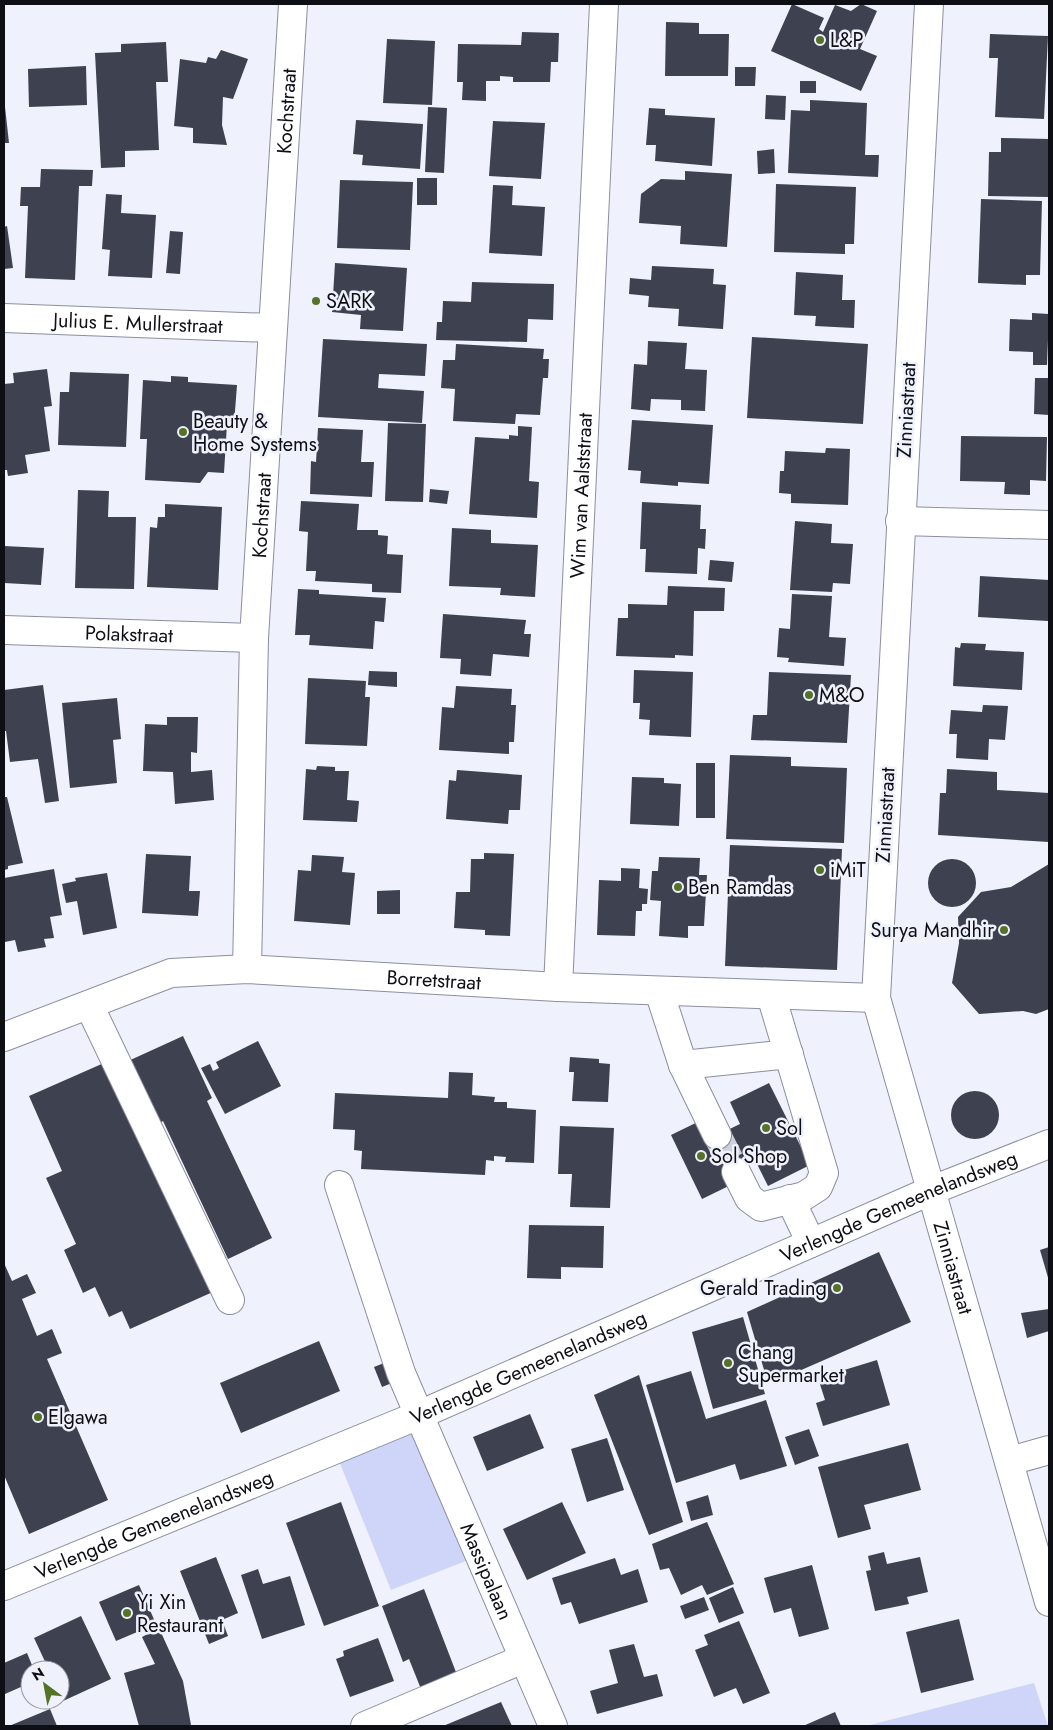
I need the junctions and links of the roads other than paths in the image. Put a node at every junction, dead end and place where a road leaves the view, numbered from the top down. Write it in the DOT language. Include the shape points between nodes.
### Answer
graph roads {
  1 [pos="293,4"];
  2 [pos="604,4"];
  3 [pos="929,4"];
  4 [pos="4,318"];
  5 [pos="272,328"];
  6 [pos="900,521"];
  7 [pos="1049,526"];
  8 [pos="4,630"];
  9 [pos="254,638"];
  10 [pos="246,969"];
  11 [pos="558,988"];
  12 [pos="659,991"];
  13 [pos="772,995"];
  14 [pos="876,998"];
  15 [pos="89,1005"];
  16 [pos="4,1037"];
  17 [pos="789,1054"];
  18 [pos="682,1065"];
  19 [pos="717,1135"];
  20 [pos="1049,1144"];
  21 [pos="736,1172"];
  22 [pos="339,1185"];
  23 [pos="930,1191"];
  24 [pos="790,1199"];
  25 [pos="810,1243"];
  26 [pos="230,1300"];
  27 [pos="419,1415"];
  28 [pos="1049,1450"];
  29 [pos="1010,1461"];
  30 [pos="4,1586"];
  31 [pos="1049,1602"];
  32 [pos="523,1659"];
  33 [pos="365,1726"];
  34 [pos="553,1726"];
  1 -- 5 [label="street, Kochstraat"];
  2 -- 11 [label="street, Wim van Aalststraat"];
  3 -- 6 [label="street, Zinniastraat"];
  4 -- 5 [label="street, Julius E. Mullerstraat"];
  5 -- 9 [label="street, Kochstraat"];
  6 -- 7 [label="street"];
  6 -- 14 [label="street, Zinniastraat"];
  8 -- 9 [label="street, Polakstraat"];
  9 -- 10 [label="street, Kochstraat"];
  10 -- 11 [label="street, Borretstraat"];
  10 -- 15 [label="street, Borretstraat" via="171,973"];
  11 -- 12 [label="street, Borretstraat"];
  12 -- 13 [label="street, Borretstraat"];
  12 -- 18 [label="street"];
  13 -- 14 [label="street, Borretstraat"];
  13 -- 17 [label="street"];
  14 -- 23 [label="street, Zinniastraat"];
  15 -- 16 [label="street, Borretstraat"];
  15 -- 26 [label="street"];
  17 -- 18 [label="street"];
  17 -- 24 [label="street" via="824,1173 818,1187 804,1196"];
  18 -- 19 [label="street"];
  20 -- 23 [label="street, Verlengde Gemeenelandsweg"];
  21 -- 24 [label="street" via="748,1198 761,1207"];
  22 -- 27 [label="street, Massipalaan" via="401,1374"];
  23 -- 25 [label="street, Verlengde Gemeenelandsweg"];
  23 -- 29 [label="street, Zinniastraat"];
  24 -- 25 [label="street"];
  25 -- 27 [label="street, Verlengde Gemeenelandsweg"];
  27 -- 30 [label="street, Verlengde Gemeenelandsweg"];
  27 -- 32 [label="street, Massipalaan"];
  28 -- 29 [label="street"];
  29 -- 31 [label="street, Zinniastraat"];
  32 -- 33 [label="street"];
  32 -- 34 [label="street, Massipalaan"];
}
